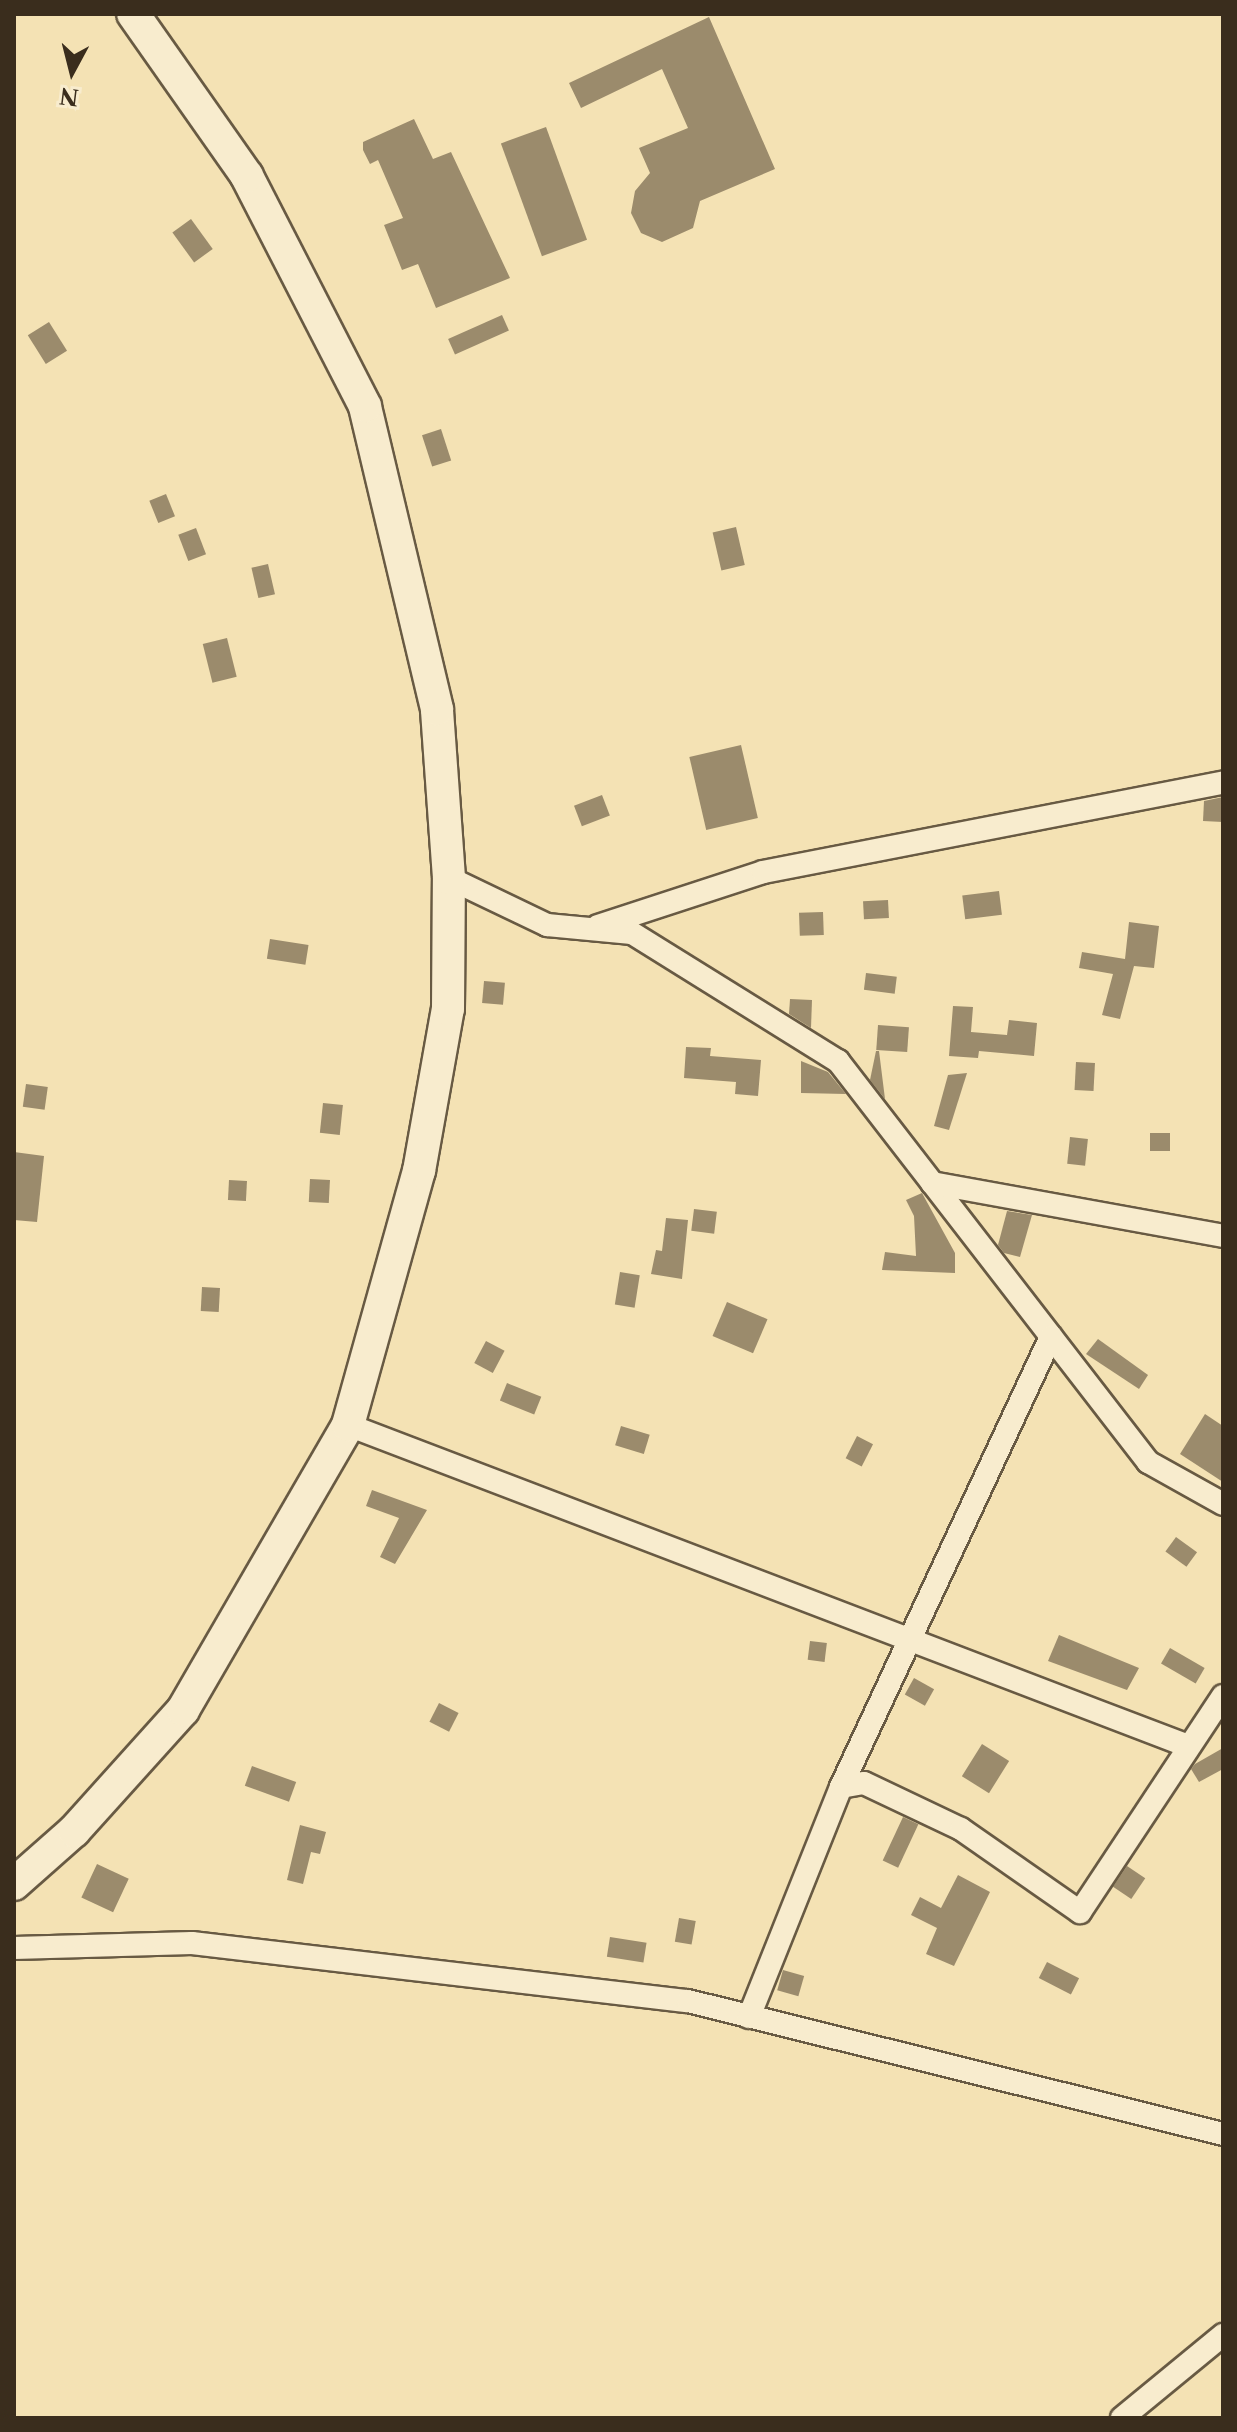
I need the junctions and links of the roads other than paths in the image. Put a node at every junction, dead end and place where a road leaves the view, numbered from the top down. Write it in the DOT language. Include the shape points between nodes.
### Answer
graph roads {
  1 [pos="133,14"];
  2 [pos="1223,783"];
  3 [pos="449,878"];
  4 [pos="590,929"];
  5 [pos="932,1183"];
  6 [pos="1223,1236"];
  7 [pos="1051,1337"];
  8 [pos="348,1425"];
  9 [pos="1223,1504"];
  10 [pos="908,1639"];
  11 [pos="1223,1696"];
  12 [pos="1188,1746"];
  13 [pos="841,1787"];
  14 [pos="14,1884"];
  15 [pos="14,1948"];
  16 [pos="749,2017"];
  17 [pos="1223,2134"];
  18 [pos="1223,2335"];
  19 [pos="1122,2418"];
  1 -- 3 [label="main road" via="247,176 365,406 437,709"];
  2 -- 4 [label="street" via="763,872"];
  3 -- 4 [label="street" via="547,925"];
  3 -- 8 [label="main road" via="448,1009 419,1171"];
  4 -- 5 [label="street" via="632,933 838,1061"];
  5 -- 6 [label="street"];
  5 -- 7 [label="street"];
  7 -- 9 [label="street" via="1148,1462"];
  7 -- 10 [label="street"];
  8 -- 10 [label="street"];
  8 -- 14 [label="main road" via="183,1710 74,1831"];
  10 -- 12 [label="street"];
  10 -- 13 [label="street"];
  11 -- 12 [label="street"];
  12 -- 13 [label="street" via="1080,1912 961,1829 864,1783"];
  13 -- 16 [label="street"];
  15 -- 16 [label="street" via="192,1943 688,2001"];
  16 -- 17 [label="street"];
  18 -- 19 [label="street"];
}
